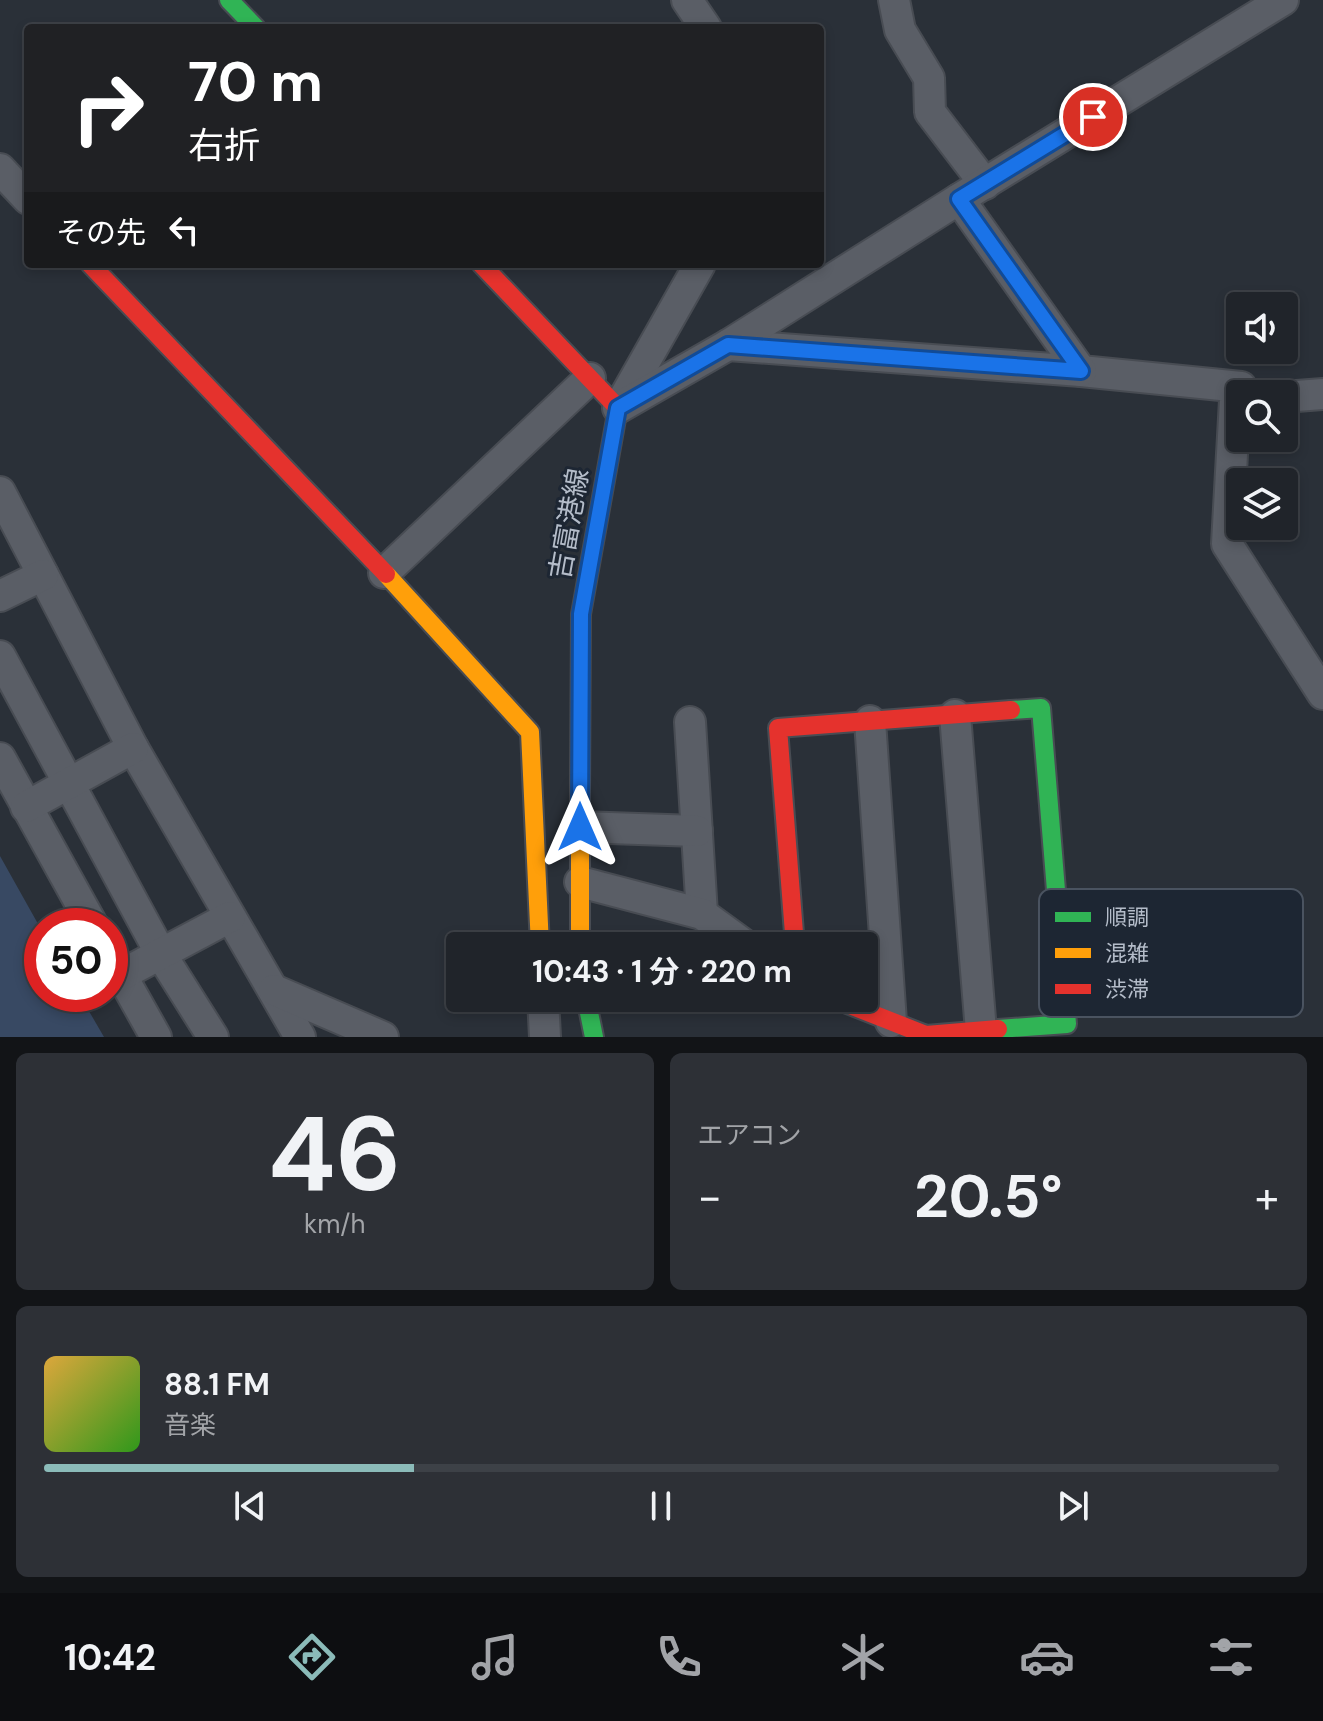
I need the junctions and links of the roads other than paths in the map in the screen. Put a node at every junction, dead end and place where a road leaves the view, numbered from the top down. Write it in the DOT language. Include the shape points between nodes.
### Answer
graph roads {
  1 [pos="229,0"];
  2 [pos="687,0"];
  3 [pos="894,0"];
  4 [pos="1283,0"];
  5 [pos="252,24"];
  6 [pos="703,24"];
  7 [pos="0,169"];
  8 [pos="972,191"];
  9 [pos="24,195"];
  10 [pos="94,268"];
  11 [pos="485,268"];
  12 [pos="698,268"];
  13 [pos="728,345"];
  14 [pos="1081,371"];
  15 [pos="590,378"];
  16 [pos="1226,386"];
  17 [pos="1323,394"];
  18 [pos="1298,396"];
  19 [pos="618,408"];
  20 [pos="1234,452"];
  21 [pos="0,492"];
  22 [pos="384,573"];
  23 [pos="43,575"];
  24 [pos="0,596"];
  25 [pos="0,656"];
  26 [pos="1323,694"];
  27 [pos="955,715"];
  28 [pos="870,721"];
  29 [pos="690,722"];
  30 [pos="133,748"];
  31 [pos="0,758"];
  32 [pos="68,784"];
  33 [pos="26,807"];
  34 [pos="580,827"];
  35 [pos="697,831"];
  36 [pos="580,882"];
  37 [pos="1056,889"];
  38 [pos="83,908"];
  39 [pos="702,914"];
  40 [pos="230,917"];
  41 [pos="539,932"];
  42 [pos="580,932"];
  43 [pos="727,932"];
  44 [pos="794,932"];
  45 [pos="162,956"];
  46 [pos="128,963"];
  47 [pos="128,987"];
  48 [pos="274,990"];
  49 [pos="544,1012"];
  50 [pos="589,1012"];
  51 [pos="866,1012"];
  52 [pos="1066,1017"];
  53 [pos="891,1022"];
  54 [pos="981,1031"];
  55 [pos="156,1037"];
  56 [pos="213,1037"];
  57 [pos="300,1037"];
  58 [pos="383,1037"];
  59 [pos="545,1037"];
  60 [pos="594,1037"];
  1 -- 5 [label="street"];
  2 -- 6 [label="street"];
  3 -- 8 [label="street" via="900,30 929,78 930,112"];
  4 -- 8 [label="street"];
  7 -- 9 [label="street"];
  8 -- 13 [label="street"];
  8 -- 14 [label="street"];
  10 -- 22 [label="street"];
  11 -- 15 [label="street"];
  12 -- 19 [label="street"];
  13 -- 14 [label="street"];
  13 -- 19 [label="street"];
  14 -- 16 [label="street"];
  15 -- 19 [label="street"];
  15 -- 22 [label="street"];
  17 -- 18 [label="street"];
  19 -- 34 [label="street, 吉富港線" via="581,614"];
  20 -- 26 [label="street" via="1227,544"];
  21 -- 23 [label="street"];
  22 -- 41 [label="street" via="530,732"];
  23 -- 24 [label="street"];
  23 -- 30 [label="street"];
  25 -- 32 [label="street"];
  27 -- 28 [label="street"];
  27 -- 37 [label="street" via="1041,708"];
  27 -- 54 [label="street"];
  28 -- 44 [label="street" via="778,728"];
  28 -- 53 [label="street"];
  29 -- 35 [label="street"];
  30 -- 32 [label="street"];
  30 -- 40 [label="street"];
  31 -- 33 [label="street"];
  32 -- 33 [label="street"];
  32 -- 45 [label="street"];
  33 -- 38 [label="street"];
  34 -- 35 [label="street"];
  34 -- 36 [label="street, 吉富港線"];
  35 -- 39 [label="street"];
  36 -- 39 [label="street"];
  36 -- 42 [label="street, 吉富港線"];
  39 -- 43 [label="street"];
  40 -- 45 [label="street"];
  40 -- 48 [label="street"];
  45 -- 46 [label="street"];
  45 -- 56 [label="street"];
  47 -- 55 [label="street"];
  48 -- 57 [label="street"];
  48 -- 58 [label="street"];
  49 -- 59 [label="street"];
  50 -- 60 [label="street"];
  51 -- 53 [label="street"];
  52 -- 54 [label="street" via="1067,1024"];
  53 -- 54 [label="street" via="926,1035"];
}
